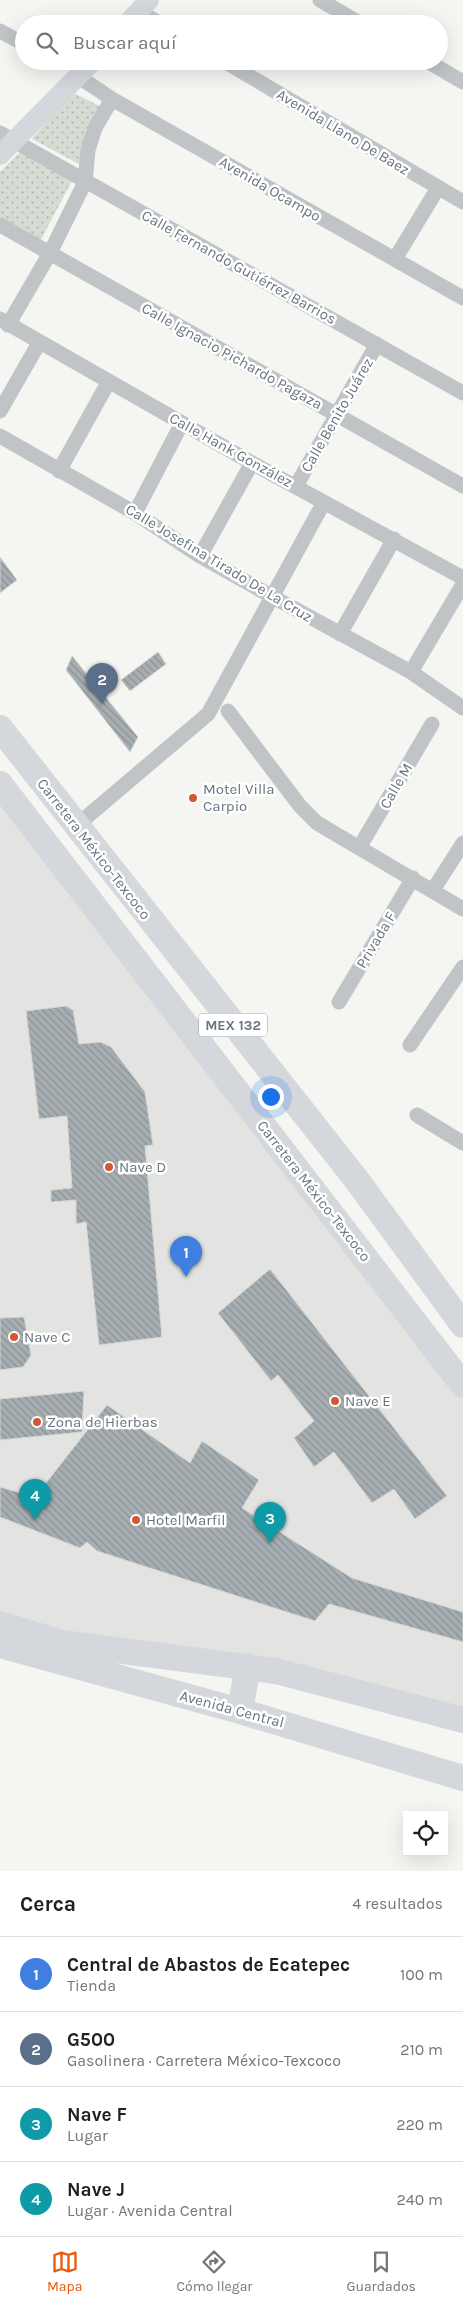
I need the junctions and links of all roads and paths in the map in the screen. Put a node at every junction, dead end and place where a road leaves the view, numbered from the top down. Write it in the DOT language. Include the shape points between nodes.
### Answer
graph roads {
  1 [pos="320,0"];
  2 [pos="346,15"];
  3 [pos="0,31"];
  4 [pos="15,39"];
  5 [pos="85,70"];
  6 [pos="239,70"];
  7 [pos="442,70"];
  8 [pos="79,77"];
  9 [pos="463,82"];
  10 [pos="112,99"];
  11 [pos="7,137"];
  12 [pos="0,155"];
  13 [pos="84,182"];
  14 [pos="438,188"];
  15 [pos="463,202"];
  16 [pos="0,225"];
  17 [pos="50,253"];
  18 [pos="395,259"];
  19 [pos="463,298"];
  20 [pos="4,322"];
  21 [pos="39,343"];
  22 [pos="377,344"];
  23 [pos="109,381"];
  24 [pos="463,393"];
  25 [pos="0,411"];
  26 [pos="337,415"];
  27 [pos="182,423"];
  28 [pos="0,436"];
  29 [pos="252,463"];
  30 [pos="59,471"];
  31 [pos="296,486"];
  32 [pos="463,486"];
  33 [pos="324,502"];
  34 [pos="135,513"];
  35 [pos="394,540"];
  36 [pos="200,556"];
  37 [pos="463,578"];
  38 [pos="463,584"];
  39 [pos="273,597"];
  40 [pos="340,634"];
  41 [pos="411,672"];
  42 [pos="463,708"];
  43 [pos="228,711"];
  44 [pos="432,724"];
  45 [pos="0,728"];
  46 [pos="0,784"];
  47 [pos="76,826"];
  48 [pos="463,843"];
  49 [pos="359,848"];
  50 [pos="413,878"];
  51 [pos="434,890"];
  52 [pos="463,909"];
  53 [pos="147,917"];
  54 [pos="122,942"];
  55 [pos="170,946"];
  56 [pos="463,967"];
  57 [pos="143,968"];
  58 [pos="340,1003"];
  59 [pos="410,1045"];
  60 [pos="417,1115"];
  61 [pos="463,1143"];
  62 [pos="460,1314"];
  63 [pos="463,1385"];
  64 [pos="0,1624"];
  65 [pos="0,1645"];
  66 [pos="248,1666"];
  67 [pos="240,1710"];
  68 [pos="463,1720"];
  69 [pos="378,1753"];
  70 [pos="463,1778"];
  71 [pos="463,1792"];
  1 -- 2 [label="street"];
  3 -- 4 [label="street"];
  5 -- 8 [label="main road"];
  6 -- 14 [label="street, Avenida Llano De Baez"];
  7 -- 9 [label="street"];
  8 -- 10 [label="street, Avenida Ocampo"];
  8 -- 11 [label="main road"];
  10 -- 13 [label="street" via="94,128"];
  10 -- 18 [label="street, Avenida Ocampo"];
  11 -- 12 [label="main road"];
  11 -- 13 [label="street, Calle Fernando Gutiérrez Barrios"];
  13 -- 17 [label="street"];
  13 -- 22 [label="street, Calle Fernando Gutiérrez Barrios"];
  14 -- 15 [label="street, Avenida Llano De Baez"];
  14 -- 18 [label="street"];
  16 -- 17 [label="street, Calle Ignacio Pichardo Pagaza"];
  17 -- 20 [label="street"];
  17 -- 26 [label="street, Calle Ignacio Pichardo Pagaza"];
  18 -- 19 [label="street, Avenida Ocampo"];
  20 -- 21 [label="street, Calle Hank González"];
  21 -- 23 [label="street, Calle Hank González"];
  21 -- 25 [label="street"];
  22 -- 24 [label="street, Calle Fernando Gutiérrez Barrios"];
  22 -- 26 [label="street, Calle Benito Juárez"];
  23 -- 27 [label="street, Calle Hank González"];
  23 -- 30 [label="street"];
  26 -- 31 [label="street, Calle Benito Juárez"];
  26 -- 32 [label="street, Calle Ignacio Pichardo Pagaza"];
  27 -- 29 [label="street, Calle Hank González"];
  27 -- 34 [label="street"];
  28 -- 30 [label="street, Calle Josefina Tirado De La Cruz"];
  29 -- 31 [label="street, Calle Hank González"];
  29 -- 36 [label="street"];
  30 -- 34 [label="street, Calle Josefina Tirado De La Cruz"];
  31 -- 33 [label="street, Calle Hank González"];
  33 -- 35 [label="street, Calle Hank González"];
  33 -- 39 [label="street"];
  34 -- 36 [label="street, Calle Josefina Tirado De La Cruz"];
  35 -- 37 [label="street, Calle Hank González"];
  35 -- 40 [label="street"];
  36 -- 39 [label="street, Calle Josefina Tirado De La Cruz"];
  38 -- 41 [label="street"];
  39 -- 40 [label="street, Calle Josefina Tirado De La Cruz"];
  39 -- 47 [label="street" via="208,714"];
  40 -- 41 [label="street, Calle Josefina Tirado De La Cruz"];
  41 -- 42 [label="street, Calle Josefina Tirado De La Cruz"];
  43 -- 49 [label="street" via="309,815"];
  44 -- 49 [label="street, Calle M"];
  45 -- 47 [label="highway, Carretera México-Texcoco / MEX 132"];
  46 -- 54 [label="highway, Carretera México-Texcoco / MEX 132"];
  47 -- 53 [label="highway, Carretera México-Texcoco / MEX 132"];
  48 -- 51 [label="street"];
  49 -- 50 [label="street"];
  50 -- 51 [label="street"];
  50 -- 58 [label="street, Privada F"];
  51 -- 52 [label="street"];
  53 -- 54 [label="highway" via="148,928 143,938 134,943"];
  53 -- 55 [label="highway, Carretera México-Texcoco / MEX 132"];
  54 -- 57 [label="highway, Carretera México-Texcoco / MEX 132"];
  55 -- 57 [label="highway" via="159,943 148,947 142,957"];
  55 -- 62 [label="highway, Carretera México-Texcoco / MEX 132"];
  56 -- 59 [label="street"];
  57 -- 63 [label="highway, Carretera México-Texcoco / MEX 132"];
  60 -- 61 [label="street"];
  64 -- 66 [label="highway" via="62,1643"];
  65 -- 67 [label="highway, Avenida Central"];
  66 -- 67 [label="highway"];
  66 -- 68 [label="highway"];
  67 -- 69 [label="highway, Avenida Central"];
  69 -- 70 [label="highway, Avenida Central"];
  69 -- 71 [label="highway"];
}
